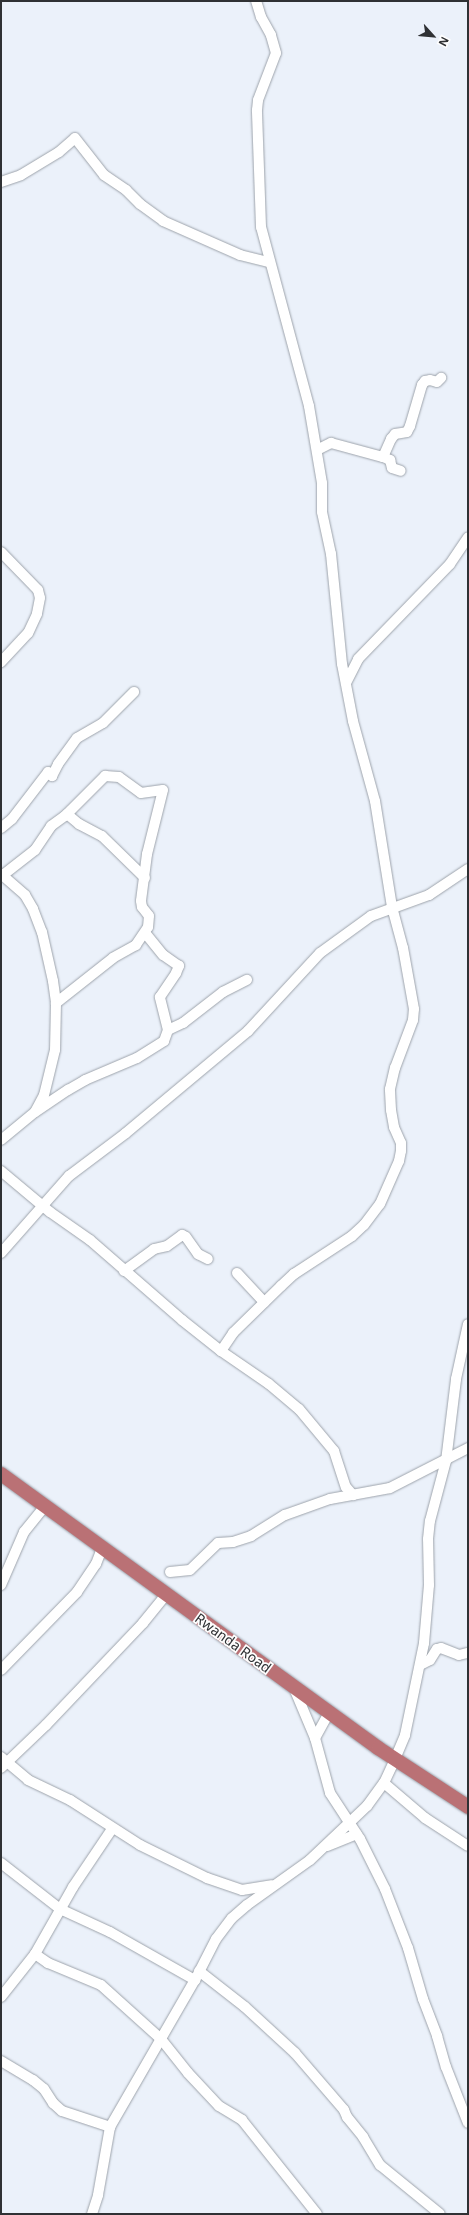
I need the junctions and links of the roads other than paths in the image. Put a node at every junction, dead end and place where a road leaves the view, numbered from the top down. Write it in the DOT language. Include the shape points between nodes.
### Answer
graph roads {
  1 [pos="256,1"];
  2 [pos="1,182"];
  3 [pos="268,262"];
  4 [pos="441,378"];
  5 [pos="317,450"];
  6 [pos="383,457"];
  7 [pos="401,471"];
  8 [pos="468,537"];
  9 [pos="1,552"];
  10 [pos="1,662"];
  11 [pos="346,683"];
  12 [pos="134,692"];
  13 [pos="67,814"];
  14 [pos="1,828"];
  15 [pos="468,869"];
  16 [pos="2,875"];
  17 [pos="145,878"];
  18 [pos="392,907"];
  19 [pos="145,933"];
  20 [pos="247,980"];
  21 [pos="56,1003"];
  22 [pos="168,1030"];
  23 [pos="35,1112"];
  24 [pos="1,1140"];
  25 [pos="1,1172"];
  26 [pos="43,1205"];
  27 [pos="1,1253"];
  28 [pos="208,1259"];
  29 [pos="124,1271"];
  30 [pos="236,1273"];
  31 [pos="264,1302"];
  32 [pos="468,1324"];
  33 [pos="221,1350"];
  34 [pos="464,1351"];
  35 [pos="468,1448"];
  36 [pos="446,1461"];
  37 [pos="1,1474"];
  38 [pos="353,1495"];
  39 [pos="44,1507"];
  40 [pos="102,1548"];
  41 [pos="170,1572"];
  42 [pos="1,1585"];
  43 [pos="166,1595"];
  44 [pos="468,1653"];
  45 [pos="420,1665"];
  46 [pos="1,1670"];
  47 [pos="294,1688"];
  48 [pos="329,1713"];
  49 [pos="315,1738"];
  50 [pos="395,1760"];
  51 [pos="3,1762"];
  52 [pos="384,1783"];
  53 [pos="468,1807"];
  54 [pos="350,1821"];
  55 [pos="112,1829"];
  56 [pos="357,1834"];
  57 [pos="468,1846"];
  58 [pos="325,1847"];
  59 [pos="1,1863"];
  60 [pos="279,1883"];
  61 [pos="60,1909"];
  62 [pos="35,1954"];
  63 [pos="197,1976"];
  64 [pos="1,1997"];
  65 [pos="161,2039"];
  66 [pos="1,2061"];
  67 [pos="468,2123"];
  68 [pos="110,2127"];
  69 [pos="92,2214"];
  70 [pos="317,2214"];
  71 [pos="440,2214"];
  1 -- 3 [label="street" via="276,53 258,100 257,110 259,217"];
  2 -- 3 [label="street" via="21,175 59,152 75,138 104,175 163,221 240,255"];
  3 -- 5 [label="street" via="309,406"];
  4 -- 6 [label="street" via="437,382 430,380 422,385 410,426 406,432 395,434 391,438"];
  5 -- 6 [label="street" via="331,443"];
  5 -- 11 [label="street" via="322,483 322,512 330,547"];
  6 -- 7 [label="street" via="390,460 392,468"];
  8 -- 11 [label="street" via="450,564 358,659"];
  9 -- 10 [label="street" via="38,590 40,598 37,614 28,633"];
  11 -- 18 [label="street" via="353,721 375,801"];
  12 -- 14 [label="street" via="103,724 77,738 52,776 48,772 12,819"];
  13 -- 16 [label="street" via="51,826 35,850"];
  13 -- 17 [label="street" via="79,824 102,836"];
  13 -- 17 [label="street" via="105,776 119,776 141,793 163,790 147,854"];
  15 -- 18 [label="street" via="429,895"];
  16 -- 21 [label="street" via="25,895 33,910 42,932"];
  17 -- 19 [label="street" via="141,901 150,921"];
  18 -- 26 [label="street" via="365,920 320,953 248,1031 126,1133 69,1176"];
  18 -- 31 [label="street" via="414,1009 390,1089 394,1127 401,1143 399,1160 380,1204 364,1225 352,1236 294,1274"];
  19 -- 21 [label="street" via="136,945 113,958"];
  19 -- 22 [label="street" via="164,955 179,966 160,997"];
  20 -- 22 [label="street" via="222,992 183,1023"];
  21 -- 23 [label="street" via="55,1050 44,1095"];
  22 -- 23 [label="street" via="164,1041 153,1050 85,1080"];
  23 -- 24 [label="street"];
  25 -- 26 [label="street"];
  26 -- 27 [label="street"];
  26 -- 29 [label="street" via="90,1240"];
  28 -- 29 [label="street" via="198,1254 188,1239 182,1235 167,1246 154,1249"];
  29 -- 33 [label="street"];
  30 -- 31 [label="street"];
  31 -- 33 [label="street" via="233,1333"];
  32 -- 34 [label="street"];
  33 -- 38 [label="street" via="269,1384 310,1421 334,1451 346,1487"];
  34 -- 36 [label="street"];
  35 -- 36 [label="street"];
  36 -- 38 [label="street" via="390,1488"];
  36 -- 45 [label="street" via="430,1522 428,1616"];
  37 -- 39 [label="highway, Rwanda Road"];
  38 -- 41 [label="street" via="285,1515 242,1540 218,1542 190,1570"];
  39 -- 40 [label="highway, Rwanda Road"];
  39 -- 42 [label="street" via="18,1542"];
  40 -- 43 [label="highway, Rwanda Road"];
  40 -- 46 [label="street" via="96,1564 77,1592"];
  43 -- 47 [label="highway, Rwanda Road"];
  43 -- 51 [label="street" via="143,1623 46,1725"];
  44 -- 45 [label="street" via="459,1655 441,1648 437,1649 430,1660"];
  45 -- 50 [label="street" via="405,1735"];
  47 -- 48 [label="highway, Rwanda Road"];
  47 -- 49 [label="street"];
  48 -- 49 [label="street"];
  48 -- 50 [label="highway, Rwanda Road"];
  49 -- 54 [label="street" via="327,1786"];
  50 -- 52 [label="street"];
  50 -- 53 [label="highway, Rwanda Road"];
  51 -- 55 [label="street" via="28,1780 70,1800"];
  52 -- 54 [label="street" via="367,1806"];
  52 -- 57 [label="street" via="425,1818"];
  54 -- 56 [label="street"];
  54 -- 58 [label="street"];
  55 -- 60 [label="street" via="175,1863 226,1886 242,1890"];
  55 -- 61 [label="street"];
  56 -- 58 [label="street"];
  56 -- 67 [label="street" via="385,1889 438,2036 446,2067"];
  58 -- 60 [label="street"];
  59 -- 61 [label="street"];
  60 -- 63 [label="street" via="232,1918 216,1939"];
  61 -- 62 [label="street"];
  61 -- 63 [label="street"];
  62 -- 64 [label="street"];
  62 -- 65 [label="street" via="68,1972 101,1985"];
  63 -- 65 [label="street"];
  63 -- 71 [label="street" via="245,2007 295,2053 344,2110 346,2117 363,2137 380,2166"];
  65 -- 68 [label="street"];
  65 -- 70 [label="street" via="219,2106 242,2120"];
  66 -- 68 [label="street" via="44,2089 62,2111"];
  68 -- 69 [label="street" via="98,2195"];
}
